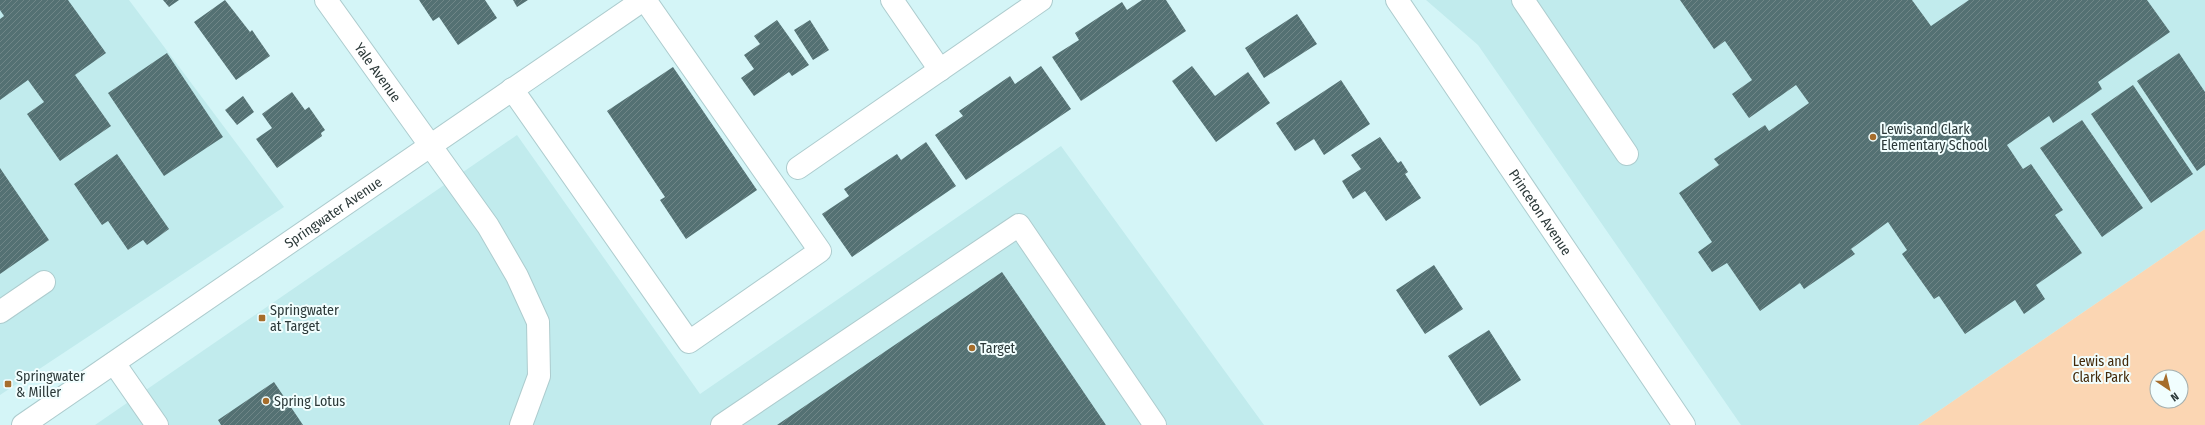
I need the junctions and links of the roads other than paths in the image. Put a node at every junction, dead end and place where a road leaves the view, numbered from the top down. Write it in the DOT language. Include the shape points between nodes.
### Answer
graph roads {
  1 [pos="326,0"];
  2 [pos="644,0"];
  3 [pos="892,0"];
  4 [pos="1041,0"];
  5 [pos="1397,0"];
  6 [pos="1523,0"];
  7 [pos="940,70"];
  8 [pos="512,89"];
  9 [pos="430,145"];
  10 [pos="1627,154"];
  11 [pos="798,168"];
  12 [pos="44,282"];
  13 [pos="0,312"];
  14 [pos="114,363"];
  15 [pos="23,425"];
  16 [pos="157,425"];
  17 [pos="521,425"];
  18 [pos="722,425"];
  19 [pos="1155,425"];
  20 [pos="1684,425"];
  1 -- 9 [label="street, Yale Avenue"];
  2 -- 8 [label="street, Springwater Avenue"];
  2 -- 8 [label="street" via="820,251 689,342"];
  3 -- 7 [label="street"];
  4 -- 7 [label="street"];
  5 -- 20 [label="street, Princeton Avenue"];
  6 -- 10 [label="street"];
  7 -- 11 [label="street"];
  8 -- 9 [label="street, Springwater Avenue"];
  9 -- 14 [label="street, Springwater Avenue"];
  9 -- 17 [label="street, Yale Avenue" via="488,226 518,276 538,322 539,376"];
  12 -- 13 [label="street"];
  14 -- 15 [label="street, Springwater Avenue"];
  14 -- 16 [label="street"];
  18 -- 19 [label="street" via="1019,225"];
}
